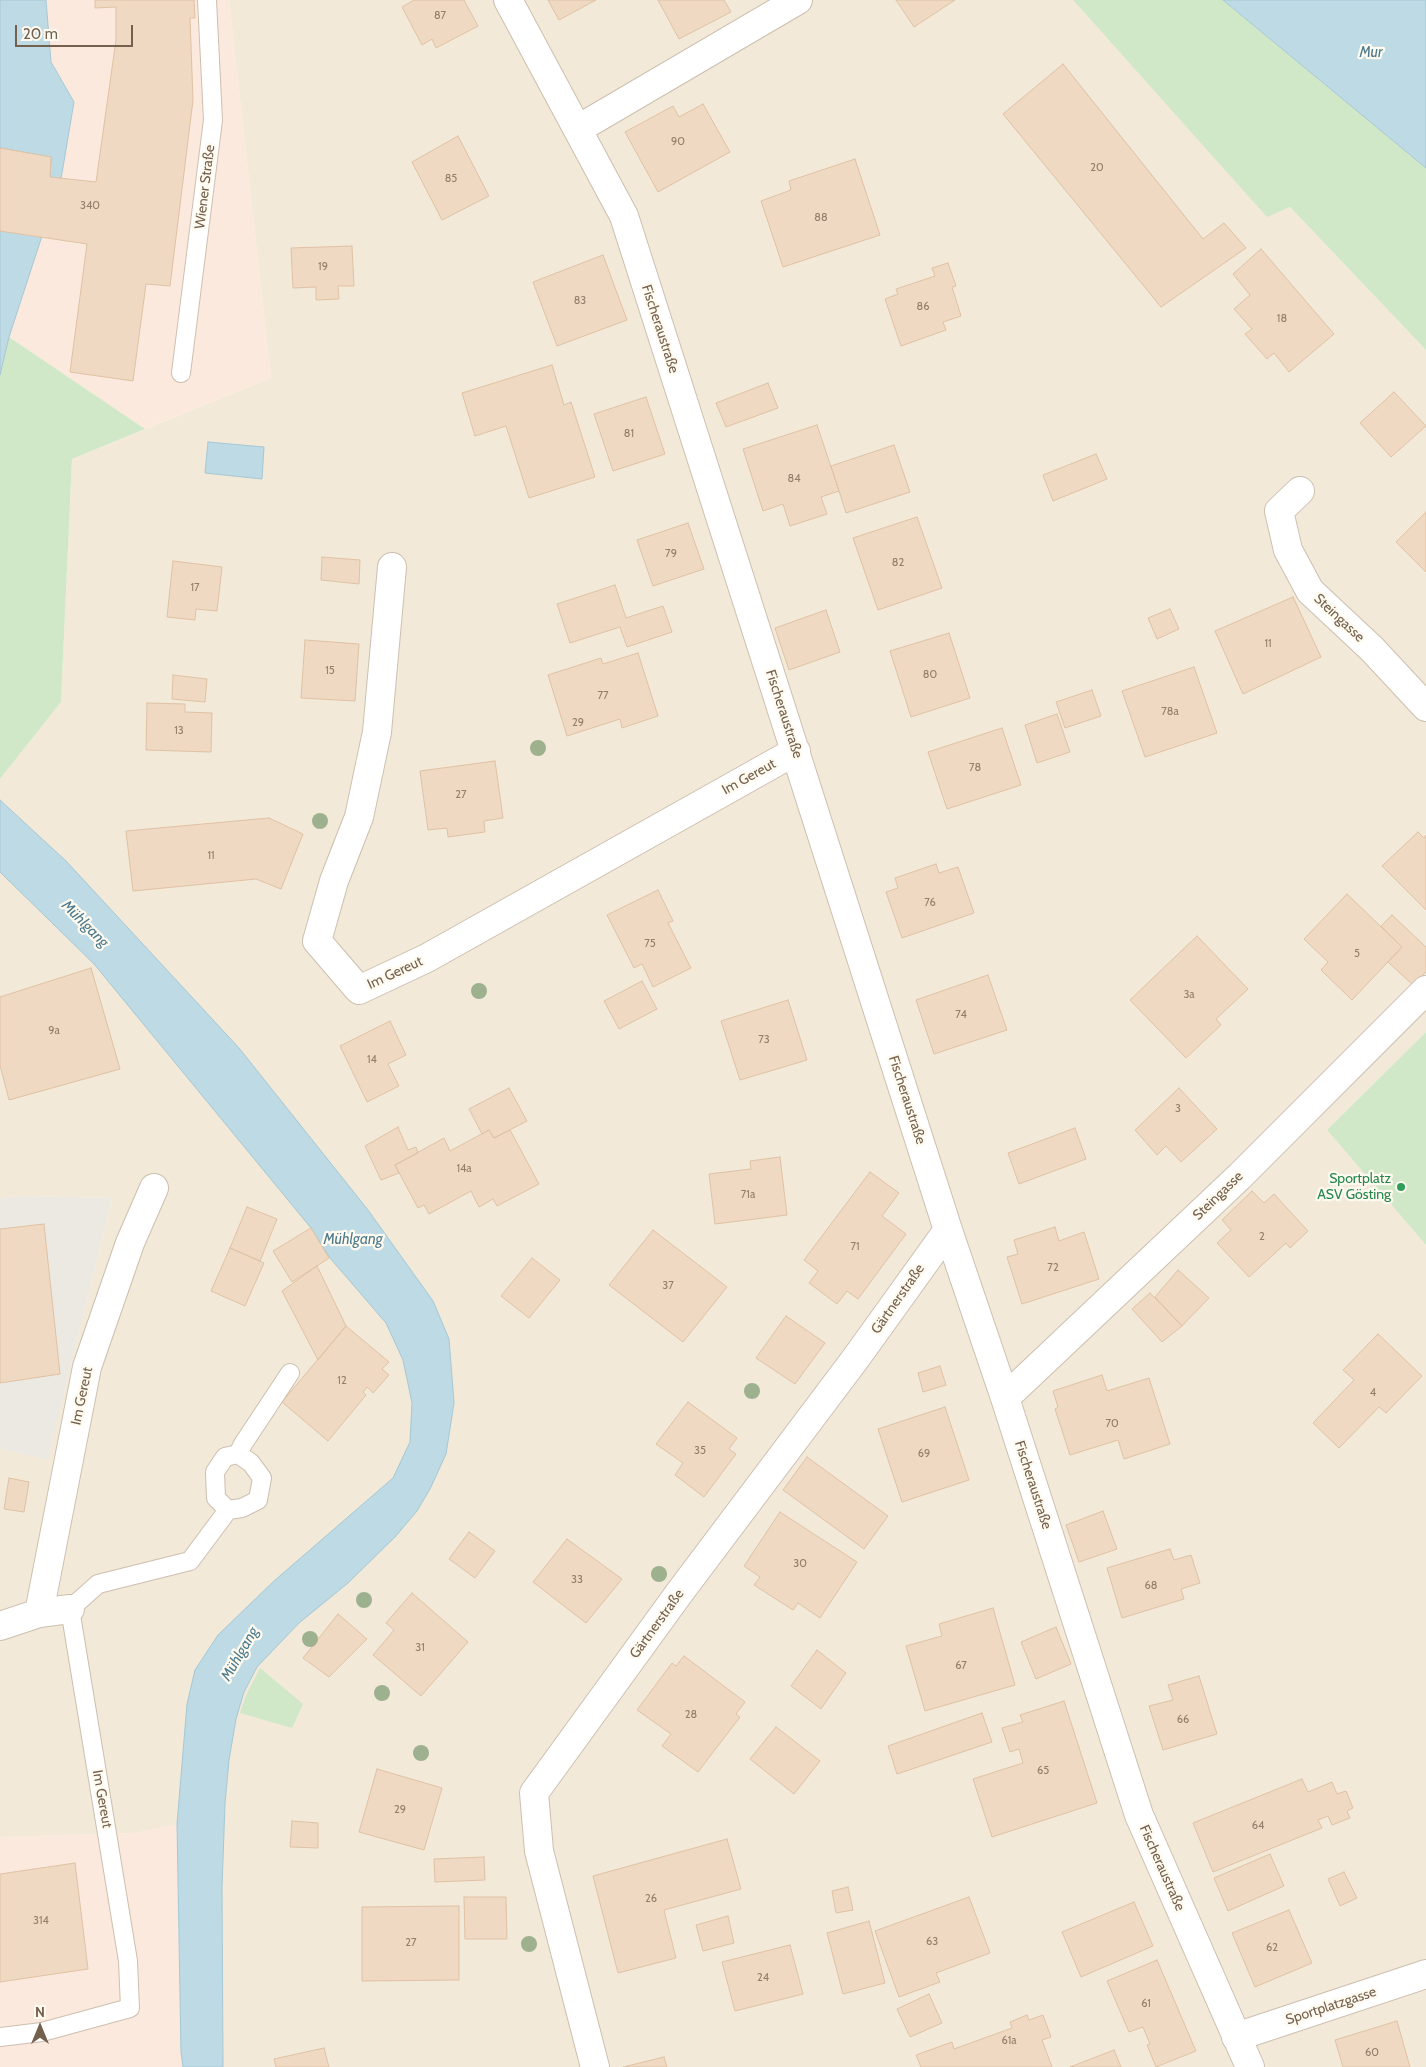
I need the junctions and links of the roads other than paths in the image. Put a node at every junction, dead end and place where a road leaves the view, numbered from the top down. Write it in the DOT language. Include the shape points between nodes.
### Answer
graph roads {
  1 [pos="207,0"];
  2 [pos="508,0"];
  3 [pos="798,0"];
  4 [pos="578,129"];
  5 [pos="181,374"];
  6 [pos="1300,491"];
  7 [pos="392,566"];
  8 [pos="1426,707"];
  9 [pos="796,751"];
  10 [pos="1426,990"];
  11 [pos="154,1188"];
  12 [pos="948,1230"];
  13 [pos="290,1373"];
  14 [pos="1005,1398"];
  15 [pos="238,1454"];
  16 [pos="228,1510"];
  17 [pos="70,1609"];
  18 [pos="39,1613"];
  19 [pos="0,1626"];
  20 [pos="1426,1974"];
  21 [pos="0,2037"];
  22 [pos="1236,2037"];
  23 [pos="595,2067"];
  24 [pos="1250,2067"];
  1 -- 5 [label="lane, Wiener Straße" via="213,120"];
  2 -- 4 [label="street, Fischeraustraße"];
  3 -- 4 [label="street"];
  4 -- 9 [label="street, Fischeraustraße" via="624,216"];
  6 -- 8 [label="street, Steingasse" via="1279,511 1288,550 1310,591 1372,649"];
  7 -- 9 [label="street, Im Gereut" via="377,732 359,817 334,881 317,941 359,990 427,958"];
  9 -- 12 [label="street, Fischeraustraße"];
  10 -- 14 [label="street, Steingasse" via="1240,1176"];
  11 -- 18 [label="street, Im Gereut" via="130,1243 87,1367"];
  12 -- 14 [label="street, Fischeraustraße"];
  12 -- 23 [label="street, Gärtnerstraße" via="534,1793 539,1851"];
  13 -- 15 [label="lane"];
  14 -- 22 [label="street, Fischeraustraße" via="1139,1815"];
  15 -- 16 [label="lane" via="225,1457 215,1472 216,1498"];
  15 -- 16 [label="lane" via="251,1463 262,1478 258,1500 242,1508"];
  16 -- 17 [label="lane" via="190,1561 98,1584"];
  17 -- 18 [label="street"];
  17 -- 21 [label="lane, Im Gereut" via="128,1961 130,2008 42,2032"];
  18 -- 19 [label="street"];
  20 -- 22 [label="street, Sportplatzgasse"];
  22 -- 24 [label="street, Fischeraustraße"];
}
